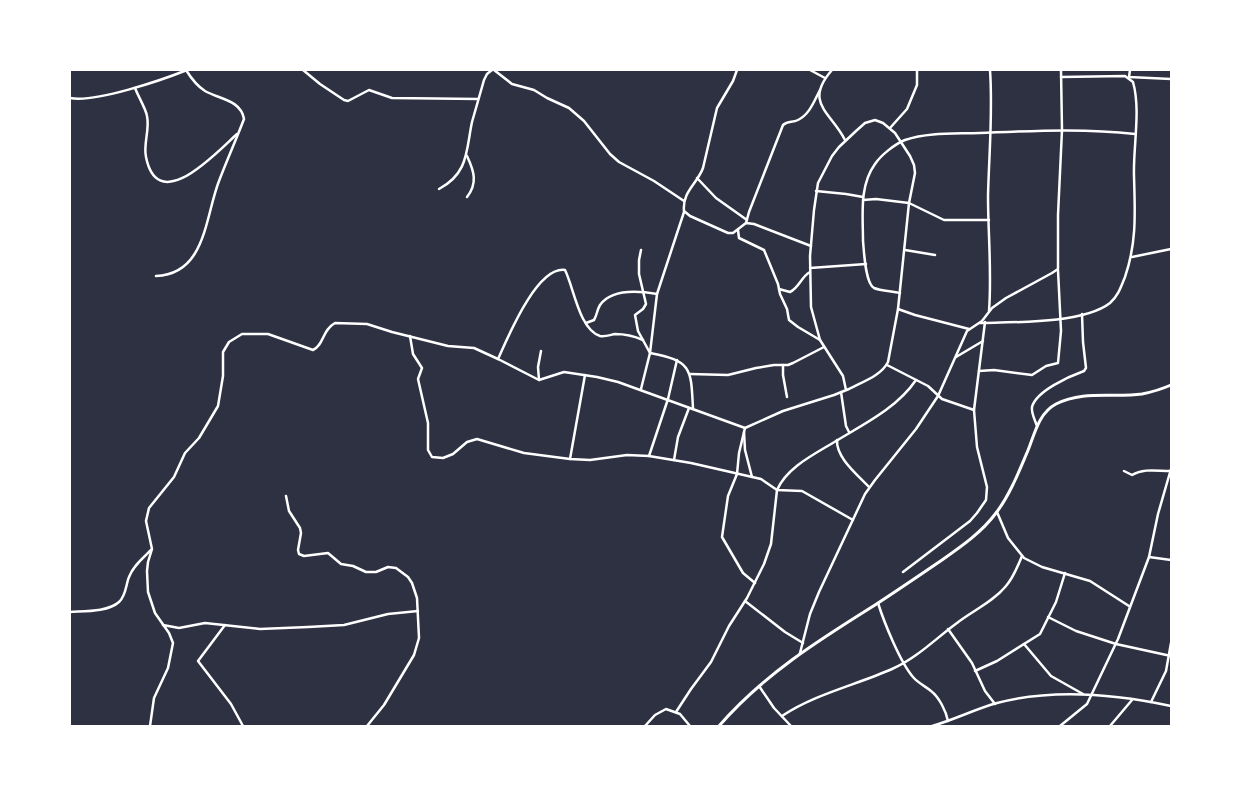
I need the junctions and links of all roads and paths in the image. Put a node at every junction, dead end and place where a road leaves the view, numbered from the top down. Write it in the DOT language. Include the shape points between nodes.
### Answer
graph roads {
  1 [pos="187,70"];
  2 [pos="304,70"];
  3 [pos="493,70"];
  4 [pos="737,70"];
  5 [pos="810,70"];
  6 [pos="832,70"];
  7 [pos="917,70"];
  8 [pos="990,70"];
  9 [pos="1061,70"];
  10 [pos="1130,70"];
  11 [pos="1061,77"];
  12 [pos="1129,77"];
  13 [pos="825,78"];
  14 [pos="1171,79"];
  15 [pos="135,88"];
  16 [pos="820,90"];
  17 [pos="70,98"];
  18 [pos="478,99"];
  19 [pos="890,128"];
  20 [pos="1062,130"];
  21 [pos="991,133"];
  22 [pos="238,134"];
  23 [pos="1135,134"];
  24 [pos="845,140"];
  25 [pos="901,141"];
  26 [pos="467,156"];
  27 [pos="697,178"];
  28 [pos="439,189"];
  29 [pos="816,191"];
  30 [pos="467,197"];
  31 [pos="863,198"];
  32 [pos="684,201"];
  33 [pos="909,203"];
  34 [pos="684,211"];
  35 [pos="989,220"];
  36 [pos="746,221"];
  37 [pos="738,230"];
  38 [pos="811,246"];
  39 [pos="641,250"];
  40 [pos="905,250"];
  41 [pos="1171,250"];
  42 [pos="935,255"];
  43 [pos="1132,257"];
  44 [pos="866,264"];
  45 [pos="1058,269"];
  46 [pos="810,270"];
  47 [pos="156,276"];
  48 [pos="780,289"];
  49 [pos="644,292"];
  50 [pos="657,294"];
  51 [pos="900,294"];
  52 [pos="898,309"];
  53 [pos="989,312"];
  54 [pos="1082,314"];
  55 [pos="986,316"];
  56 [pos="1060,318"];
  57 [pos="985,322"];
  58 [pos="586,323"];
  59 [pos="978,323"];
  60 [pos="969,329"];
  61 [pos="410,336"];
  62 [pos="642,340"];
  63 [pos="820,340"];
  64 [pos="983,341"];
  65 [pos="824,347"];
  66 [pos="540,351"];
  67 [pos="650,353"];
  68 [pos="956,357"];
  69 [pos="498,359"];
  70 [pos="677,360"];
  71 [pos="783,365"];
  72 [pos="887,365"];
  73 [pos="979,371"];
  74 [pos="690,374"];
  75 [pos="585,375"];
  76 [pos="538,380"];
  77 [pos="916,380"];
  78 [pos="1171,385"];
  79 [pos="641,389"];
  80 [pos="846,390"];
  81 [pos="841,392"];
  82 [pos="938,396"];
  83 [pos="787,397"];
  84 [pos="668,399"];
  85 [pos="691,408"];
  86 [pos="974,410"];
  87 [pos="1037,426"];
  88 [pos="744,429"];
  89 [pos="849,432"];
  90 [pos="837,440"];
  91 [pos="649,456"];
  92 [pos="570,459"];
  93 [pos="674,460"];
  94 [pos="1171,470"];
  95 [pos="1124,471"];
  96 [pos="738,474"];
  97 [pos="752,477"];
  98 [pos="870,488"];
  99 [pos="777,490"];
  100 [pos="286,496"];
  101 [pos="997,512"];
  102 [pos="853,520"];
  103 [pos="152,549"];
  104 [pos="1022,556"];
  105 [pos="1149,557"];
  106 [pos="1171,560"];
  107 [pos="903,572"];
  108 [pos="1065,572"];
  109 [pos="755,583"];
  110 [pos="745,601"];
  111 [pos="878,603"];
  112 [pos="1129,606"];
  113 [pos="418,611"];
  114 [pos="70,612"];
  115 [pos="1048,617"];
  116 [pos="162,625"];
  117 [pos="226,625"];
  118 [pos="948,629"];
  119 [pos="1171,643"];
  120 [pos="803,644"];
  121 [pos="1024,644"];
  122 [pos="1116,644"];
  123 [pos="800,653"];
  124 [pos="1170,656"];
  125 [pos="905,663"];
  126 [pos="976,671"];
  127 [pos="759,686"];
  128 [pos="1083,694"];
  129 [pos="1092,694"];
  130 [pos="1132,700"];
  131 [pos="1152,702"];
  132 [pos="995,704"];
  133 [pos="1171,706"];
  134 [pos="676,712"];
  135 [pos="782,716"];
  136 [pos="948,721"];
  137 [pos="150,726"];
  138 [pos="243,726"];
  139 [pos="367,726"];
  140 [pos="645,726"];
  141 [pos="690,726"];
  142 [pos="719,726"];
  143 [pos="791,726"];
  144 [pos="932,726"];
  145 [pos="1060,726"];
  146 [pos="1110,726"];
  1 -- 15 [label="street"];
  1 -- 22 [label="street" via="201,88 241,110 244,120"];
  2 -- 18 [label="street" via="344,100 369,90 392,98"];
  3 -- 18 [label="street" via="487,74"];
  3 -- 32 [label="street" via="512,84 534,90 569,108 619,162"];
  4 -- 27 [label="street" via="717,108 703,168"];
  5 -- 13 [label="street"];
  6 -- 13 [label="street"];
  7 -- 19 [label="street" via="917,85 907,109"];
  8 -- 21 [label="street"];
  9 -- 11 [label="street"];
  10 -- 12 [label="street"];
  11 -- 12 [label="street"];
  11 -- 20 [label="street"];
  12 -- 14 [label="street"];
  12 -- 23 [label="street" via="1134,91"];
  13 -- 16 [label="street"];
  15 -- 17 [label="street"];
  15 -- 22 [label="street" via="148,117 146,159 153,174 163,182 178,181 188,175"];
  16 -- 24 [label="street" via="820,105"];
  16 -- 36 [label="street" via="808,112 783,125"];
  18 -- 26 [label="street"];
  19 -- 24 [label="street" via="879,121 870,121"];
  19 -- 25 [label="street"];
  20 -- 21 [label="street"];
  20 -- 23 [label="street"];
  20 -- 45 [label="street"];
  21 -- 25 [label="street" via="929,135"];
  21 -- 35 [label="street"];
  22 -- 47 [label="street" via="198,249 182,268 168,276"];
  23 -- 43 [label="street"];
  24 -- 29 [label="street" via="825,168"];
  25 -- 31 [label="street" via="875,163"];
  25 -- 33 [label="street" via="914,165 915,179"];
  26 -- 28 [label="street" via="452,181"];
  26 -- 30 [label="street" via="475,176"];
  27 -- 32 [label="street"];
  27 -- 36 [label="street" via="716,198"];
  29 -- 31 [label="street"];
  29 -- 38 [label="street"];
  31 -- 33 [label="street"];
  31 -- 44 [label="street"];
  32 -- 34 [label="street"];
  33 -- 35 [label="street" via="944,220"];
  33 -- 40 [label="street"];
  34 -- 37 [label="street" via="728,233"];
  34 -- 50 [label="street"];
  35 -- 53 [label="street"];
  36 -- 37 [label="street"];
  36 -- 38 [label="street"];
  37 -- 48 [label="street" via="739,238 764,250"];
  38 -- 46 [label="street"];
  39 -- 49 [label="street" via="639,274"];
  40 -- 42 [label="street"];
  40 -- 51 [label="street"];
  41 -- 43 [label="street"];
  43 -- 54 [label="street" via="1114,299 1098,310"];
  44 -- 46 [label="street"];
  44 -- 51 [label="street" via="871,285"];
  45 -- 53 [label="street" via="1006,298"];
  45 -- 56 [label="street"];
  46 -- 48 [label="street" via="794,290"];
  46 -- 63 [label="street" via="811,308"];
  48 -- 63 [label="street" via="792,323"];
  49 -- 50 [label="street"];
  49 -- 58 [label="street" via="622,293 610,298 600,306 594,320"];
  49 -- 62 [label="street" via="646,304 634,319"];
  50 -- 67 [label="street"];
  51 -- 52 [label="street"];
  52 -- 60 [label="street"];
  52 -- 72 [label="street"];
  53 -- 55 [label="street"];
  54 -- 56 [label="street"];
  54 -- 87 [label="street" via="1086,368 1038,398 1032,409"];
  55 -- 57 [label="street"];
  55 -- 59 [label="street"];
  56 -- 57 [label="street"];
  56 -- 73 [label="street" via="1057,364 1030,375"];
  57 -- 59 [label="street"];
  57 -- 64 [label="street"];
  58 -- 62 [label="street" via="597,335 624,334"];
  58 -- 69 [label="street" via="565,270 551,273 536,288"];
  59 -- 60 [label="street"];
  60 -- 68 [label="street"];
  61 -- 69 [label="street" via="448,346 474,348"];
  61 -- 92 [label="street" via="413,354 422,368 418,379 428,423 428,450 432,456 443,458 477,439 524,453"];
  61 -- 103 [label="street" via="367,324 343,322 329,326 313,350 268,334 234,337 223,352 218,406 146,515"];
  62 -- 67 [label="street"];
  63 -- 65 [label="street"];
  64 -- 68 [label="street"];
  64 -- 73 [label="street"];
  65 -- 71 [label="street" via="793,364"];
  65 -- 80 [label="street" via="843,376"];
  66 -- 76 [label="street"];
  67 -- 70 [label="street"];
  67 -- 79 [label="street"];
  68 -- 82 [label="street"];
  69 -- 76 [label="street"];
  70 -- 74 [label="street"];
  70 -- 84 [label="street"];
  71 -- 74 [label="street" via="716,376"];
  71 -- 83 [label="street"];
  72 -- 77 [label="street"];
  72 -- 80 [label="street"];
  73 -- 86 [label="street"];
  74 -- 85 [label="street"];
  75 -- 76 [label="street" via="564,372"];
  75 -- 79 [label="street"];
  75 -- 92 [label="street"];
  77 -- 82 [label="street"];
  77 -- 89 [label="street" via="889,408"];
  78 -- 87 [label="main road" via="1141,394 1076,396 1055,404 1045,412"];
  79 -- 84 [label="street"];
  80 -- 81 [label="street"];
  81 -- 88 [label="street" via="784,411"];
  81 -- 89 [label="street"];
  82 -- 86 [label="street"];
  82 -- 98 [label="street"];
  84 -- 85 [label="street"];
  84 -- 91 [label="street"];
  85 -- 88 [label="street"];
  85 -- 93 [label="street" via="678,437"];
  86 -- 107 [label="street" via="976,447 987,487 986,500 970,521"];
  87 -- 101 [label="main road"];
  88 -- 96 [label="street" via="738,453"];
  88 -- 97 [label="street" via="744,447"];
  89 -- 90 [label="street"];
  90 -- 98 [label="street" via="844,458"];
  90 -- 99 [label="street" via="797,467"];
  91 -- 92 [label="street"];
  91 -- 93 [label="street"];
  93 -- 96 [label="street"];
  94 -- 95 [label="street" via="1144,470 1131,474"];
  94 -- 105 [label="street"];
  96 -- 97 [label="street"];
  96 -- 109 [label="street" via="728,496 722,538 743,573"];
  97 -- 99 [label="street" via="766,481"];
  98 -- 102 [label="street"];
  99 -- 102 [label="street" via="802,491"];
  99 -- 109 [label="street" via="769,552"];
  100 -- 113 [label="street" via="289,511 301,533 299,554 328,553 341,564 366,572 396,568 412,583"];
  101 -- 104 [label="street" via="1008,538"];
  101 -- 111 [label="main road" via="963,545"];
  102 -- 120 [label="street" via="817,598"];
  103 -- 114 [label="street" via="133,569 118,603 100,609"];
  103 -- 116 [label="street" via="147,571 148,592 154,613"];
  104 -- 108 [label="street" via="1042,567"];
  104 -- 118 [label="street" via="1006,587"];
  105 -- 106 [label="street"];
  105 -- 112 [label="street"];
  108 -- 112 [label="street" via="1090,580"];
  108 -- 115 [label="street"];
  109 -- 110 [label="street"];
  110 -- 120 [label="street"];
  110 -- 134 [label="street" via="712,662 690,688"];
  111 -- 123 [label="main road"];
  111 -- 125 [label="street"];
  112 -- 122 [label="street"];
  113 -- 117 [label="street" via="388,614 344,625 260,629"];
  113 -- 139 [label="street" via="419,638 414,655 384,705"];
  115 -- 121 [label="street" via="1040,634"];
  115 -- 122 [label="street"];
  116 -- 117 [label="street" via="179,628 205,623"];
  116 -- 137 [label="street" via="172,639 172,650 168,668 154,698"];
  117 -- 138 [label="street" via="198,662 231,704"];
  118 -- 125 [label="street"];
  118 -- 126 [label="street"];
  119 -- 124 [label="street"];
  120 -- 123 [label="street"];
  121 -- 126 [label="street"];
  121 -- 128 [label="street" via="1051,676"];
  122 -- 124 [label="street"];
  122 -- 129 [label="street"];
  123 -- 127 [label="main road"];
  124 -- 131 [label="street"];
  125 -- 135 [label="street" via="815,699"];
  125 -- 136 [label="street" via="913,677 935,695"];
  126 -- 132 [label="street"];
  127 -- 135 [label="street"];
  127 -- 142 [label="main road"];
  128 -- 129 [label="street"];
  128 -- 132 [label="street"];
  129 -- 130 [label="street"];
  129 -- 145 [label="street" via="1085,706"];
  130 -- 131 [label="street"];
  130 -- 146 [label="street"];
  131 -- 133 [label="street"];
  132 -- 136 [label="street"];
  134 -- 140 [label="street" via="663,710"];
  134 -- 141 [label="street"];
  135 -- 143 [label="street"];
  136 -- 144 [label="street"];
}
